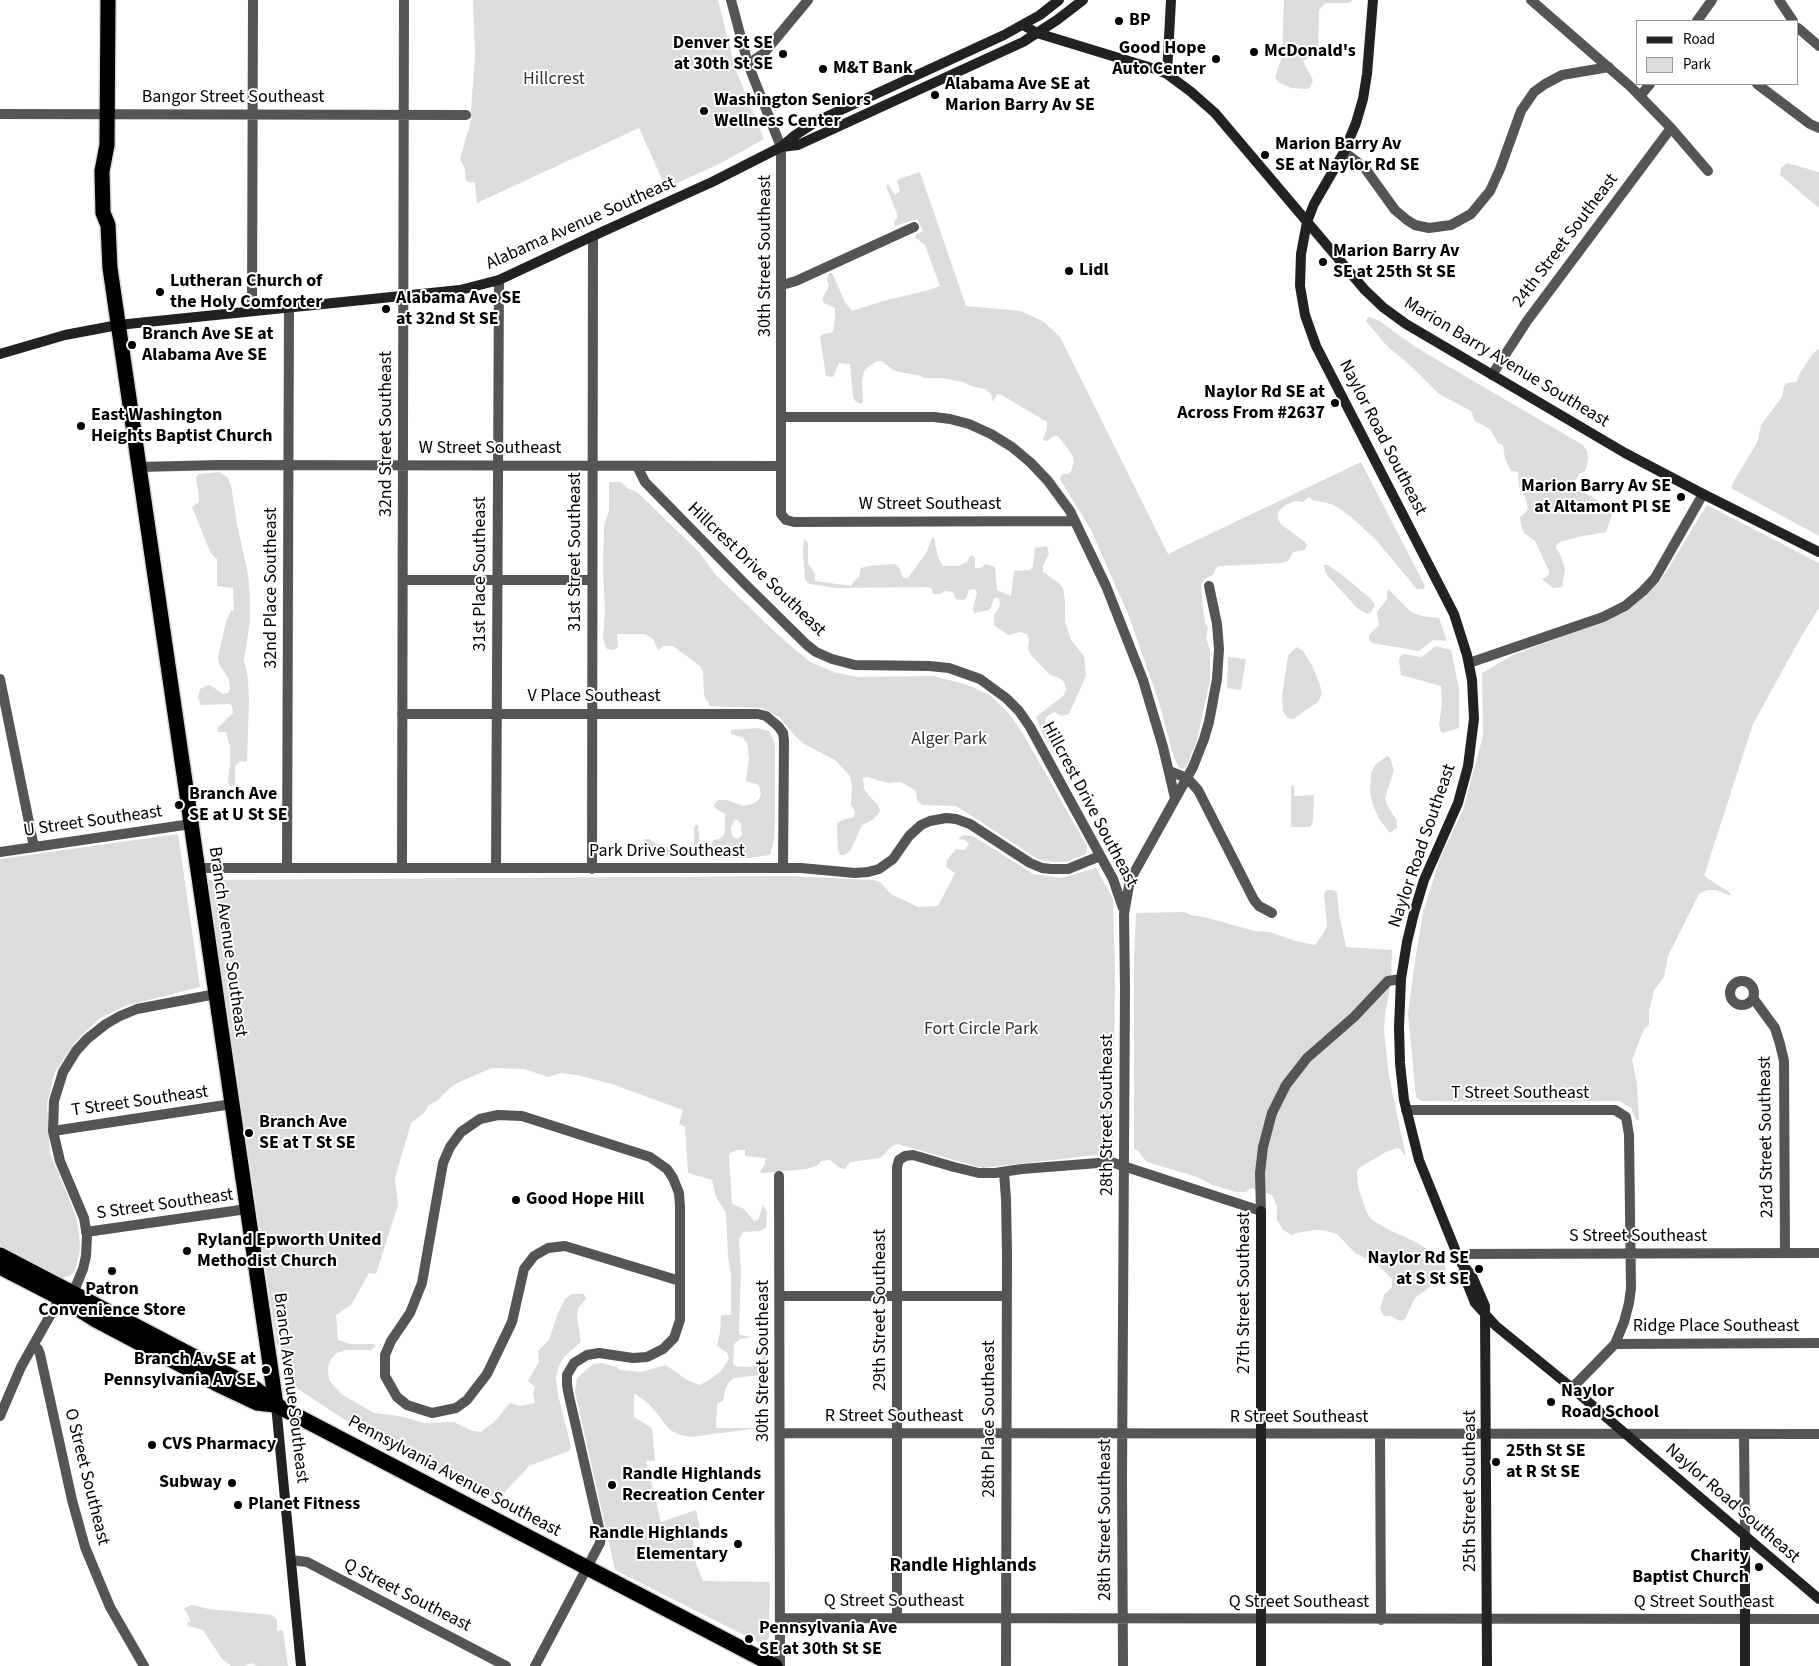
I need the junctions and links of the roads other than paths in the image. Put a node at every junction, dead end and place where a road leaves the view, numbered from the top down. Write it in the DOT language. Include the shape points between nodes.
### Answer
graph roads {
  1 [pos="108,0"];
  2 [pos="253,0"];
  3 [pos="404,0"];
  4 [pos="730,0"];
  5 [pos="808,0"];
  6 [pos="1059,0"];
  7 [pos="1083,0"];
  8 [pos="1170,0"];
  9 [pos="1373,0"];
  10 [pos="1712,0"];
  11 [pos="1779,0"];
  12 [pos="1537,2"];
  13 [pos="1698,20"];
  14 [pos="1792,20"];
  15 [pos="1024,25"];
  16 [pos="1799,29"];
  17 [pos="1037,33"];
  18 [pos="1819,46"];
  19 [pos="748,64"];
  20 [pos="1609,68"];
  21 [pos="1167,74"];
  22 [pos="1649,85"];
  23 [pos="1758,85"];
  24 [pos="1640,96"];
  25 [pos="0,114"];
  26 [pos="108,114"];
  27 [pos="252,114"];
  28 [pos="404,115"];
  29 [pos="466,115"];
  30 [pos="1671,128"];
  31 [pos="1819,128"];
  32 [pos="781,147"];
  33 [pos="1344,152"];
  34 [pos="1708,171"];
  35 [pos="1307,222"];
  36 [pos="914,227"];
  37 [pos="593,236"];
  38 [pos="499,280"];
  39 [pos="782,286"];
  40 [pos="403,296"];
  41 [pos="289,307"];
  42 [pos="252,311"];
  43 [pos="118,325"];
  44 [pos="0,354"];
  45 [pos="1492,375"];
  46 [pos="781,417"];
  47 [pos="288,465"];
  48 [pos="403,465"];
  49 [pos="498,465"];
  50 [pos="593,466"];
  51 [pos="637,466"];
  52 [pos="781,466"];
  53 [pos="139,467"];
  54 [pos="1702,494"];
  55 [pos="786,520"];
  56 [pos="1075,521"];
  57 [pos="1819,552"];
  58 [pos="403,580"];
  59 [pos="498,580"];
  60 [pos="592,580"];
  61 [pos="1209,586"];
  62 [pos="1469,663"];
  63 [pos="0,679"];
  64 [pos="497,713"];
  65 [pos="592,713"];
  66 [pos="402,714"];
  67 [pos="1169,771"];
  68 [pos="1187,778"];
  69 [pos="1175,798"];
  70 [pos="191,824"];
  71 [pos="34,847"];
  72 [pos="0,852"];
  73 [pos="1100,856"];
  74 [pos="197,868"];
  75 [pos="287,868"];
  76 [pos="402,868"];
  77 [pos="496,868"];
  78 [pos="783,868"];
  79 [pos="592,869"];
  80 [pos="1134,871"];
  81 [pos="1113,879"];
  82 [pos="1124,914"];
  83 [pos="1272,914"];
  84 [pos="1401,979"];
  85 [pos="216,994"];
  86 [pos="1753,998"];
  87 [pos="232,1104"];
  88 [pos="1406,1110"];
  89 [pos="53,1130"];
  90 [pos="1124,1166"];
  91 [pos="1004,1172"];
  92 [pos="779,1176"];
  93 [pos="247,1209"];
  94 [pos="1261,1211"];
  95 [pos="86,1232"];
  96 [pos="1630,1253"];
  97 [pos="1784,1253"];
  98 [pos="1819,1253"];
  99 [pos="1457,1254"];
  100 [pos="0,1255"];
  101 [pos="0,1267"];
  102 [pos="680,1281"];
  103 [pos="67,1295"];
  104 [pos="780,1296"];
  105 [pos="897,1296"];
  106 [pos="1006,1296"];
  107 [pos="1486,1316"];
  108 [pos="1819,1343"];
  109 [pos="1615,1344"];
  110 [pos="34,1345"];
  111 [pos="1572,1388"];
  112 [pos="3,1403"];
  113 [pos="276,1405"];
  114 [pos="0,1416"];
  115 [pos="780,1433"];
  116 [pos="897,1434"];
  117 [pos="1007,1434"];
  118 [pos="1122,1434"];
  119 [pos="1261,1434"];
  120 [pos="1380,1434"];
  121 [pos="1487,1434"];
  122 [pos="1626,1434"];
  123 [pos="1744,1434"];
  124 [pos="1819,1434"];
  125 [pos="1745,1538"];
  126 [pos="291,1560"];
  127 [pos="586,1568"];
  128 [pos="1819,1600"];
  129 [pos="780,1618"];
  130 [pos="897,1618"];
  131 [pos="1007,1619"];
  132 [pos="1745,1619"];
  133 [pos="1819,1619"];
  134 [pos="1123,1620"];
  135 [pos="1261,1620"];
  136 [pos="1381,1620"];
  137 [pos="1487,1620"];
  138 [pos="144,1666"];
  139 [pos="302,1666"];
  140 [pos="506,1666"];
  141 [pos="535,1666"];
  142 [pos="774,1666"];
  143 [pos="780,1666"];
  144 [pos="1006,1666"];
  145 [pos="1123,1666"];
  146 [pos="1261,1666"];
  147 [pos="1487,1666"];
  148 [pos="1745,1666"];
  1 -- 26 [label="highway, Branch Avenue Southeast"];
  2 -- 27 [label="street"];
  3 -- 28 [label="street, 32nd Street Southeast"];
  4 -- 19 [label="street, 30th Street Southeast"];
  5 -- 19 [label="street" via="764,53"];
  6 -- 15 [label="main road, Alabama Avenue Southeast"];
  7 -- 17 [label="main road, Alabama Avenue Southeast"];
  8 -- 21 [label="main road"];
  9 -- 33 [label="main road" via="1363,99"];
  10 -- 13 [label="street"];
  11 -- 14 [label="street"];
  12 -- 20 [label="street"];
  15 -- 17 [label="main road, Marion Barry Avenue Southeast"];
  15 -- 32 [label="main road, Alabama Avenue Southeast" via="817,122"];
  16 -- 18 [label="street"];
  17 -- 21 [label="main road, Marion Barry Avenue Southeast" via="1144,64"];
  17 -- 32 [label="main road, Alabama Avenue Southeast" via="798,145"];
  19 -- 32 [label="street, 30th Street Southeast"];
  20 -- 24 [label="street"];
  20 -- 33 [label="street" via="1562,75 1534,92 1519,115 1490,191 1471,214 1451,225 1429,228 1407,220 1395,210 1367,170"];
  21 -- 35 [label="main road, Marion Barry Avenue Southeast" via="1215,113"];
  22 -- 24 [label="street"];
  23 -- 31 [label="street"];
  24 -- 30 [label="street"];
  25 -- 26 [label="street, Bangor Street Southeast"];
  26 -- 27 [label="street, Bangor Street Southeast"];
  26 -- 43 [label="highway, Branch Avenue Southeast" via="107,145 113,165 112,218 108,225 110,268"];
  27 -- 28 [label="street, Bangor Street Southeast"];
  27 -- 42 [label="street"];
  28 -- 29 [label="street, Bangor Street Southeast"];
  28 -- 40 [label="street, 32nd Street Southeast"];
  30 -- 34 [label="street"];
  30 -- 45 [label="street, 24th Street Southeast" via="1527,320"];
  32 -- 37 [label="main road, Alabama Avenue Southeast"];
  32 -- 39 [label="street, 30th Street Southeast"];
  33 -- 35 [label="main road"];
  35 -- 45 [label="main road, Marion Barry Avenue Southeast" via="1359,284 1384,308 1415,331"];
  35 -- 62 [label="main road, Naylor Road Southeast" via="1300,281 1310,332 1447,600"];
  36 -- 39 [label="street"];
  37 -- 38 [label="main road, Alabama Avenue Southeast"];
  37 -- 50 [label="street, 31st Street Southeast"];
  38 -- 40 [label="main road, Alabama Avenue Southeast" via="460,290"];
  38 -- 49 [label="street, 31st Place Southeast"];
  39 -- 46 [label="street, 30th Street Southeast"];
  40 -- 41 [label="main road, Alabama Avenue Southeast"];
  40 -- 48 [label="street, 32nd Street Southeast"];
  41 -- 42 [label="main road, Alabama Avenue Southeast"];
  41 -- 47 [label="street, 32nd Place Southeast"];
  42 -- 43 [label="main road, Alabama Avenue Southeast"];
  43 -- 44 [label="main road, Alabama Avenue Southeast" via="65,335"];
  43 -- 53 [label="highway, Branch Avenue Southeast"];
  45 -- 54 [label="main road, Marion Barry Avenue Southeast"];
  46 -- 52 [label="street, 30th Street Southeast"];
  46 -- 56 [label="street" via="934,417 969,424 999,439 1031,463 1059,495"];
  47 -- 48 [label="street, W Street Southeast"];
  47 -- 53 [label="street, W Street Southeast"];
  47 -- 75 [label="street, 32nd Place Southeast"];
  48 -- 49 [label="street, W Street Southeast"];
  48 -- 58 [label="street, 32nd Street Southeast"];
  49 -- 50 [label="street, W Street Southeast"];
  49 -- 59 [label="street, 31st Place Southeast"];
  50 -- 51 [label="street, W Street Southeast"];
  50 -- 60 [label="street, 31st Street Southeast"];
  51 -- 52 [label="street, W Street Southeast"];
  51 -- 73 [label="street, Hillcrest Drive Southeast" via="645,482 816,652 855,665 949,668 980,680 1006,698 1027,721"];
  52 -- 55 [label="street, 30th Street Southeast" via="781,511"];
  53 -- 70 [label="highway, Branch Avenue Southeast"];
  54 -- 57 [label="main road, Marion Barry Avenue Southeast"];
  54 -- 62 [label="street" via="1655,578 1625,606 1603,617"];
  55 -- 56 [label="street, W Street Southeast"];
  56 -- 67 [label="street" via="1132,648"];
  58 -- 59 [label="street"];
  58 -- 66 [label="street, 32nd Street Southeast"];
  59 -- 60 [label="street"];
  59 -- 64 [label="street, 31st Place Southeast"];
  60 -- 65 [label="street, 31st Street Southeast"];
  61 -- 68 [label="street, 28th Street Southeast" via="1218,634 1217,679 1204,740"];
  62 -- 84 [label="main road, Naylor Road Southeast" via="1474,711 1468,766 1458,803 1418,898"];
  63 -- 71 [label="street"];
  64 -- 65 [label="street, V Place Southeast"];
  64 -- 66 [label="street, V Place Southeast"];
  64 -- 77 [label="street, 31st Place Southeast"];
  65 -- 78 [label="street, V Place Southeast" via="758,714 769,718 784,736"];
  65 -- 79 [label="street, 31st Street Southeast"];
  66 -- 76 [label="street, 32nd Street Southeast"];
  67 -- 68 [label="street"];
  67 -- 69 [label="street"];
  68 -- 69 [label="street, 28th Street Southeast"];
  68 -- 83 [label="street" via="1198,790 1254,900"];
  69 -- 80 [label="street, 28th Street Southeast"];
  70 -- 71 [label="street, U Street Southeast"];
  70 -- 74 [label="highway, Branch Avenue Southeast"];
  71 -- 72 [label="street, U Street Southeast"];
  73 -- 78 [label="street, Park Drive Southeast" via="1068,869 1042,868 970,824 946,818 917,828 893,859 874,871 855,873"];
  73 -- 81 [label="street, Hillcrest Drive Southeast"];
  74 -- 75 [label="street, Park Drive Southeast"];
  74 -- 85 [label="highway, Branch Avenue Southeast"];
  75 -- 76 [label="street, Park Drive Southeast"];
  76 -- 77 [label="street, Park Drive Southeast"];
  77 -- 79 [label="street, Park Drive Southeast"];
  78 -- 79 [label="street, Park Drive Southeast"];
  80 -- 81 [label="street" via="1126,879"];
  80 -- 82 [label="street, 28th Street Southeast"];
  81 -- 82 [label="street, Hillcrest Drive Southeast"];
  82 -- 90 [label="street, 28th Street Southeast"];
  84 -- 88 [label="main road, Naylor Road Southeast" via="1399,1045"];
  84 -- 94 [label="street, 27th Street Southeast" via="1388,981 1354,1017 1312,1053 1282,1091 1263,1147"];
  85 -- 87 [label="highway, Branch Avenue Southeast"];
  85 -- 89 [label="street" via="128,1012 93,1034 76,1051 60,1078 53,1107"];
  86 -- 97 [label="street, 23rd Street Southeast" via="1775,1028 1784,1061"];
  87 -- 89 [label="street, T Street Southeast"];
  87 -- 93 [label="highway, Branch Avenue Southeast"];
  88 -- 96 [label="street, T Street Southeast" via="1615,1110 1622,1113 1630,1135"];
  88 -- 99 [label="main road, Naylor Road Southeast" via="1424,1174"];
  89 -- 95 [label="street" via="60,1161 82,1210"];
  90 -- 91 [label="street" via="1111,1162"];
  90 -- 94 [label="street"];
  90 -- 118 [label="street, 28th Street Southeast"];
  91 -- 105 [label="street, 29th Street Southeast" via="979,1172 914,1155 899,1160 896,1167"];
  91 -- 106 [label="street, 28th Place Southeast"];
  92 -- 104 [label="street, 30th Street Southeast"];
  93 -- 95 [label="street, S Street Southeast"];
  93 -- 113 [label="highway, Branch Avenue Southeast"];
  94 -- 119 [label="main road, 27th Street Southeast"];
  95 -- 103 [label="street" via="84,1265 76,1286"];
  96 -- 97 [label="street, S Street Southeast"];
  96 -- 99 [label="street, S Street Southeast"];
  96 -- 109 [label="street" via="1629,1303"];
  97 -- 98 [label="street, S Street Southeast"];
  99 -- 107 [label="main road, Naylor Road Southeast" via="1465,1268 1463,1273 1474,1303"];
  100 -- 103 [label="highway, Pennsylvania Avenue Southeast"];
  101 -- 103 [label="highway, Pennsylvania Avenue Southeast"];
  102 -- 102 [label="street" via="565,1246 548,1248 534,1256 524,1270 512,1322 487,1374 468,1400 456,1408 432,1413 414,1409 397,1397 385,1376 385,1354 410,1314 422,1283 444,1158 453,1141 470,1124 494,1115 522,1116 650,1157 662,1164 673,1178 680,1200"];
  102 -- 127 [label="street" via="680,1324 666,1347 638,1358 590,1354 576,1360 568,1371 569,1396 601,1528 600,1543"];
  103 -- 110 [label="street" via="56,1305"];
  103 -- 113 [label="highway, Pennsylvania Avenue Southeast" via="94,1319 221,1386 257,1403"];
  104 -- 105 [label="street"];
  104 -- 115 [label="street, 30th Street Southeast"];
  105 -- 106 [label="street"];
  105 -- 116 [label="street, 29th Street Southeast"];
  106 -- 117 [label="street, 28th Place Southeast"];
  107 -- 111 [label="main road, Naylor Road Southeast"];
  107 -- 121 [label="main road, 25th Street Southeast"];
  108 -- 109 [label="street, Ridge Place Southeast"];
  109 -- 111 [label="street, Ridge Place Southeast"];
  110 -- 112 [label="street"];
  110 -- 138 [label="street, O Street Southeast" via="40,1354 85,1547 114,1613"];
  111 -- 122 [label="main road, Naylor Road Southeast"];
  112 -- 114 [label="street"];
  113 -- 126 [label="main road, Branch Avenue Southeast"];
  113 -- 127 [label="highway, Pennsylvania Avenue Southeast"];
  115 -- 116 [label="street, R Street Southeast"];
  115 -- 129 [label="street, 30th Street Southeast"];
  116 -- 117 [label="street, R Street Southeast"];
  116 -- 130 [label="street, 29th Street Southeast"];
  117 -- 118 [label="street, R Street Southeast"];
  117 -- 131 [label="street, 28th Place Southeast"];
  118 -- 119 [label="street, R Street Southeast"];
  118 -- 134 [label="street, 28th Street Southeast"];
  119 -- 120 [label="street, R Street Southeast"];
  119 -- 135 [label="main road, 27th Street Southeast"];
  120 -- 121 [label="street, R Street Southeast"];
  120 -- 136 [label="street"];
  121 -- 122 [label="street, R Street Southeast"];
  121 -- 137 [label="main road, 25th Street Southeast"];
  122 -- 123 [label="street, R Street Southeast"];
  122 -- 125 [label="main road, Naylor Road Southeast"];
  123 -- 124 [label="street, R Street Southeast"];
  123 -- 125 [label="street"];
  125 -- 128 [label="main road, Naylor Road Southeast"];
  125 -- 132 [label="main road"];
  126 -- 139 [label="main road, Branch Avenue Southeast"];
  126 -- 140 [label="street, Q Street Southeast" via="307,1562"];
  127 -- 141 [label="street"];
  127 -- 142 [label="highway, Pennsylvania Avenue Southeast"];
  129 -- 130 [label="street, Q Street Southeast"];
  129 -- 143 [label="street, 30th Street Southeast"];
  130 -- 131 [label="street, Q Street Southeast"];
  131 -- 134 [label="street, Q Street Southeast"];
  131 -- 144 [label="street, 28th Place Southeast"];
  132 -- 133 [label="street, Q Street Southeast"];
  132 -- 137 [label="street, Q Street Southeast"];
  132 -- 148 [label="main road"];
  134 -- 135 [label="street, Q Street Southeast"];
  134 -- 145 [label="street, 28th Street Southeast"];
  135 -- 136 [label="street, Q Street Southeast"];
  135 -- 146 [label="main road, 27th Street Southeast"];
  136 -- 137 [label="street, Q Street Southeast"];
  137 -- 147 [label="main road, 25th Street Southeast"];
}
